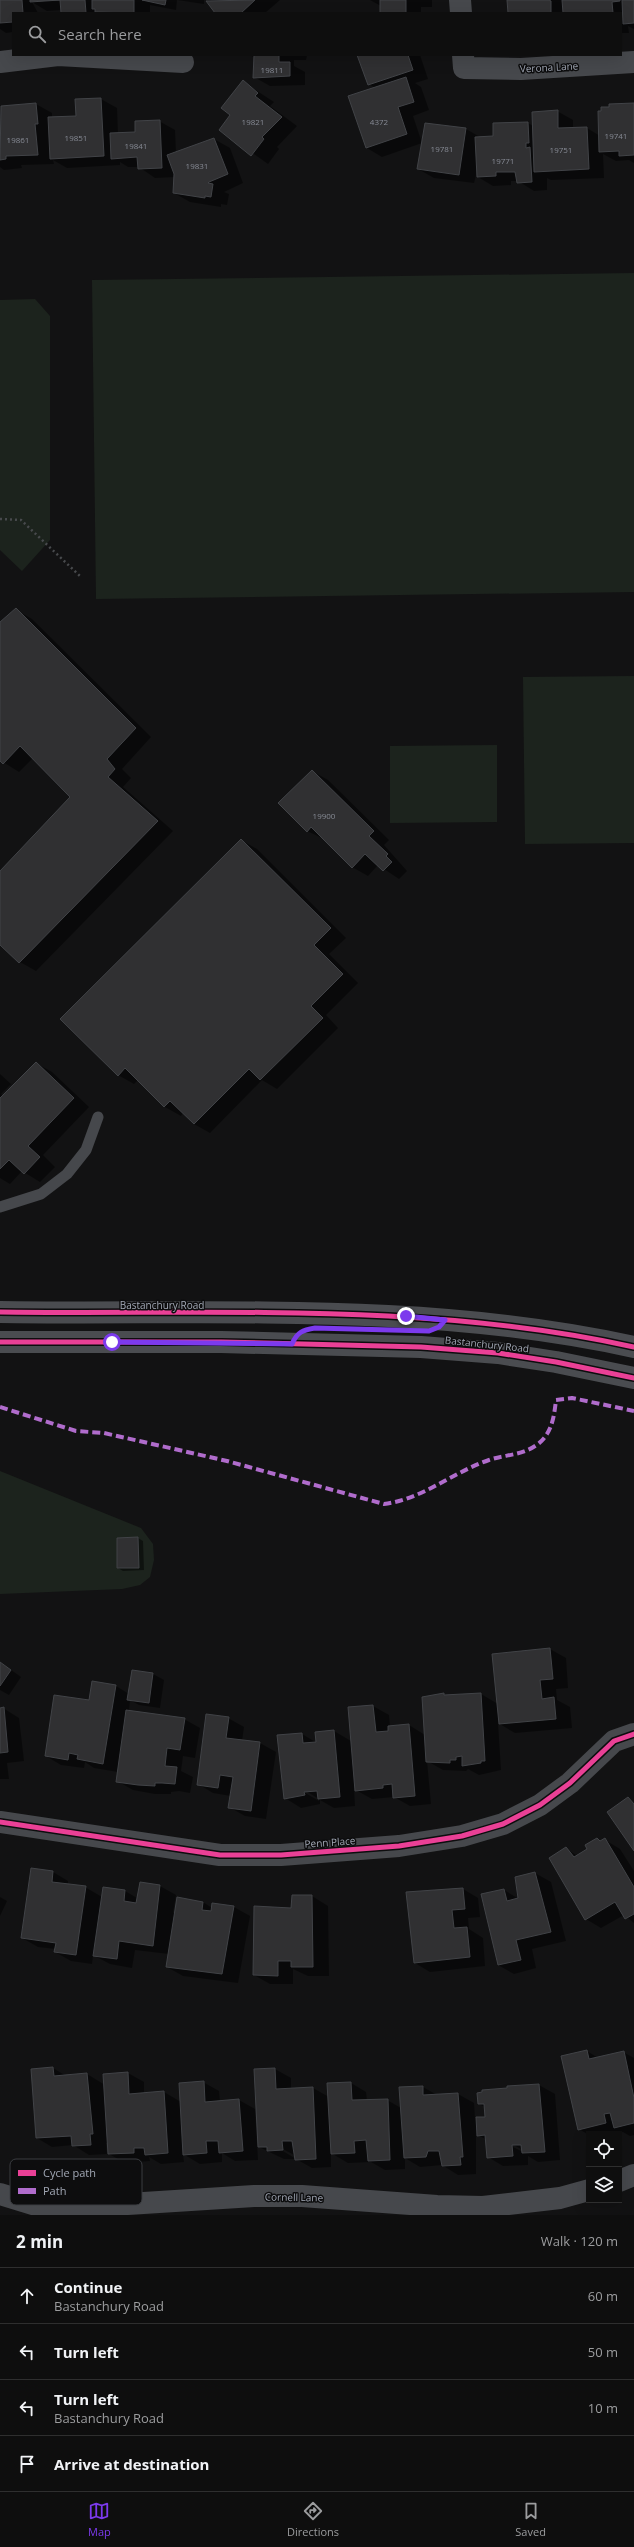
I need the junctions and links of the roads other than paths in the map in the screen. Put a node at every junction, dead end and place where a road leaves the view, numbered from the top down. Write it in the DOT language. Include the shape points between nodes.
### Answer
graph roads {
  1 [pos="460,0"];
  2 [pos="461,12"];
  3 [pos="50,56"];
  4 [pos="76,56"];
  5 [pos="0,62"];
  6 [pos="183,62"];
  7 [pos="463,62"];
  8 [pos="634,62"];
  9 [pos="98,1117"];
  10 [pos="0,1207"];
  11 [pos="0,1312"];
  12 [pos="445,1320"];
  13 [pos="0,1342"];
  14 [pos="292,1344"];
  15 [pos="634,1347"];
  16 [pos="556,1362"];
  17 [pos="634,1363"];
  18 [pos="634,1378"];
  19 [pos="633,1734"];
  20 [pos="0,1822"];
  21 [pos="634,2175"];
  22 [pos="622,2180"];
  23 [pos="586,2191"];
  24 [pos="0,2194"];
  25 [pos="10,2197"];
  26 [pos="142,2203"];
  27 [pos="36,2205"];
  28 [pos="112,2205"];
  29 [pos="484,2211"];
  1 -- 2 [label="street"];
  3 -- 5 [label="street"];
  4 -- 6 [label="street"];
  7 -- 8 [label="street, Verona Lane" via="521,69"];
  9 -- 10 [label="lane" via="86,1150 67,1174 41,1194"];
  11 -- 12 [label="main road, Bastanchury Road" via="311,1314"];
  12 -- 14 [label="main road" via="439,1327 429,1331 315,1328 303,1330 296,1335"];
  12 -- 15 [label="main road, Bastanchury Road" via="543,1330"];
  13 -- 14 [label="main road, Bastanchury Road"];
  14 -- 16 [label="main road, Bastanchury Road" via="421,1347 498,1353"];
  16 -- 17 [label="main road" via="559,1354 569,1349"];
  16 -- 18 [label="main road, Bastanchury Road"];
  19 -- 20 [label="street, Penn Place" via="614,1741 570,1783 540,1805 503,1824 462,1836 399,1846 281,1855 220,1854"];
  21 -- 22 [label="street"];
  23 -- 29 [label="street, Cornell Lane"];
  24 -- 25 [label="street, Cornell Lane"];
  26 -- 29 [label="street, Cornell Lane" via="296,2196"];
  27 -- 28 [label="street, Cornell Lane" via="49,2209"];
}
